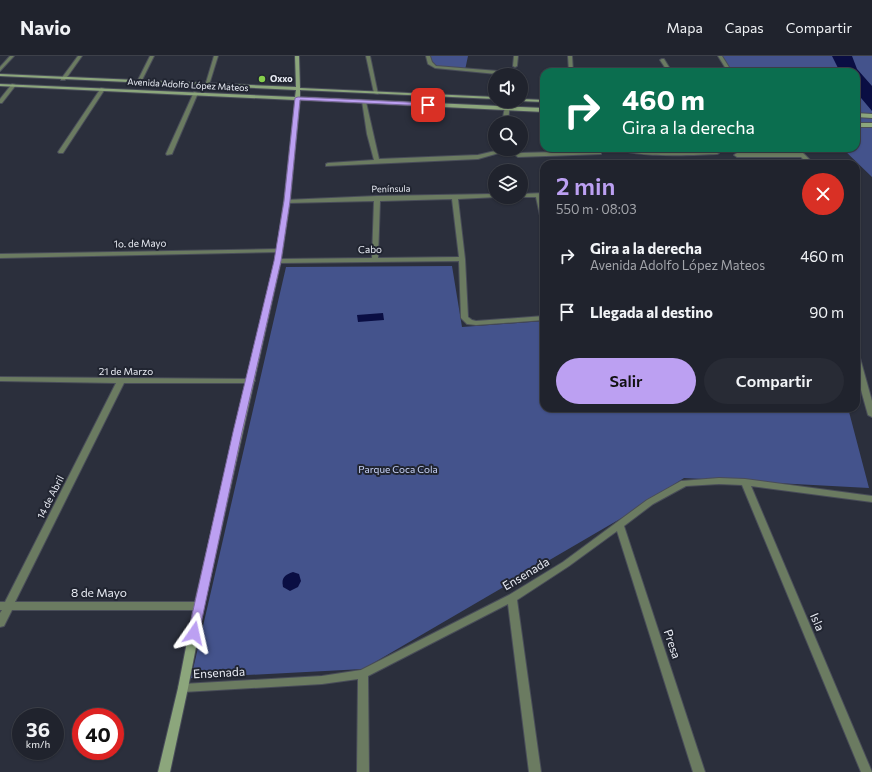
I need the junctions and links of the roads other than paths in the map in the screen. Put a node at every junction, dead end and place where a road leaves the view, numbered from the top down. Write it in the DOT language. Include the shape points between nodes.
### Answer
graph roads {
  1 [pos="12,56"];
  2 [pos="80,56"];
  3 [pos="152,56"];
  4 [pos="216,56"];
  5 [pos="297,56"];
  6 [pos="368,56"];
  7 [pos="428,56"];
  8 [pos="516,56"];
  9 [pos="570,56"];
  10 [pos="720,56"];
  11 [pos="662,60"];
  12 [pos="515,66"];
  13 [pos="571,68"];
  14 [pos="667,68"];
  15 [pos="728,68"];
  16 [pos="0,70"];
  17 [pos="488,71"];
  18 [pos="0,76"];
  19 [pos="64,78"];
  20 [pos="138,82"];
  21 [pos="0,85"];
  22 [pos="14,85"];
  23 [pos="207,85"];
  24 [pos="103,89"];
  25 [pos="196,93"];
  26 [pos="376,93"];
  27 [pos="298,94"];
  28 [pos="488,98"];
  29 [pos="528,100"];
  30 [pos="540,101"];
  31 [pos="0,102"];
  32 [pos="364,102"];
  33 [pos="488,107"];
  34 [pos="507,108"];
  35 [pos="540,110"];
  36 [pos="860,115"];
  37 [pos="506,116"];
  38 [pos="872,116"];
  39 [pos="860,124"];
  40 [pos="872,125"];
  41 [pos="61,152"];
  42 [pos="552,152"];
  43 [pos="575,152"];
  44 [pos="657,152"];
  45 [pos="703,152"];
  46 [pos="799,152"];
  47 [pos="168,154"];
  48 [pos="488,154"];
  49 [pos="528,154"];
  50 [pos="599,154"];
  51 [pos="737,155"];
  52 [pos="802,155"];
  53 [pos="807,160"];
  54 [pos="377,161"];
  55 [pos="328,165"];
  56 [pos="540,195"];
  57 [pos="488,196"];
  58 [pos="528,196"];
  59 [pos="455,197"];
  60 [pos="377,198"];
  61 [pos="287,201"];
  62 [pos="279,251"];
  63 [pos="0,256"];
  64 [pos="375,259"];
  65 [pos="462,259"];
  66 [pos="278,261"];
  67 [pos="540,318"];
  68 [pos="860,372"];
  69 [pos="0,378"];
  70 [pos="121,381"];
  71 [pos="251,381"];
  72 [pos="872,415"];
  73 [pos="745,482"];
  74 [pos="872,500"];
  75 [pos="619,524"];
  76 [pos="512,598"];
  77 [pos="4,606"];
  78 [pos="199,606"];
  79 [pos="0,623"];
  80 [pos="364,674"];
  81 [pos="183,688"];
  82 [pos="164,772"];
  83 [pos="363,772"];
  84 [pos="535,772"];
  85 [pos="700,772"];
  86 [pos="867,772"];
  1 -- 16 [label="street"];
  2 -- 19 [label="street"];
  3 -- 20 [label="street"];
  4 -- 23 [label="street"];
  5 -- 27 [label="main road"];
  6 -- 26 [label="street"];
  7 -- 17 [label="street" via="430,63 435,67"];
  8 -- 12 [label="street"];
  9 -- 13 [label="street"];
  10 -- 15 [label="street"];
  11 -- 14 [label="street"];
  18 -- 19 [label="main road, Avenida Adolfo López Mateos"];
  19 -- 20 [label="main road, Avenida Adolfo López Mateos"];
  20 -- 23 [label="main road, Avenida Adolfo López Mateos"];
  21 -- 22 [label="main road, Avenida Adolfo López Mateos"];
  22 -- 24 [label="main road, Avenida Adolfo López Mateos"];
  22 -- 31 [label="street"];
  23 -- 27 [label="main road, Avenida Adolfo López Mateos"];
  24 -- 25 [label="main road, Avenida Adolfo López Mateos"];
  24 -- 41 [label="street"];
  25 -- 27 [label="main road, Avenida Adolfo López Mateos"];
  25 -- 47 [label="street"];
  26 -- 27 [label="main road, Avenida Adolfo López Mateos"];
  26 -- 28 [label="main road, Avenida Adolfo López Mateos"];
  27 -- 32 [label="main road, Avenida Adolfo López Mateos"];
  27 -- 61 [label="main road"];
  29 -- 30 [label="main road"];
  32 -- 33 [label="main road, Avenida Adolfo López Mateos"];
  32 -- 54 [label="street" via="372,148"];
  34 -- 35 [label="main road, Avenida Adolfo López Mateos"];
  34 -- 37 [label="street"];
  36 -- 38 [label="main road"];
  39 -- 40 [label="main road"];
  42 -- 49 [label="street"];
  43 -- 50 [label="street"];
  44 -- 45 [label="street"];
  46 -- 52 [label="street"];
  48 -- 54 [label="street" via="478,157"];
  51 -- 52 [label="street"];
  52 -- 53 [label="street"];
  54 -- 55 [label="street"];
  56 -- 58 [label="street"];
  57 -- 59 [label="street, Península"];
  59 -- 60 [label="street, Península"];
  59 -- 65 [label="street"];
  60 -- 61 [label="street, Península"];
  60 -- 64 [label="street"];
  61 -- 62 [label="main road"];
  62 -- 63 [label="street, 1o. de Mayo"];
  62 -- 66 [label="main road"];
  64 -- 65 [label="street, Cabo"];
  64 -- 66 [label="street, Cabo"];
  65 -- 67 [label="street" via="465,318 470,322"];
  66 -- 71 [label="main road"];
  68 -- 72 [label="street"];
  69 -- 70 [label="street, 21 de Marzo"];
  70 -- 71 [label="street, 21 de Marzo"];
  70 -- 77 [label="street, 14 de Abril"];
  71 -- 78 [label="main road"];
  73 -- 74 [label="street, Ensenada"];
  73 -- 75 [label="street, Ensenada" via="684,483 650,502"];
  73 -- 86 [label="street, Isla"];
  75 -- 76 [label="street, Ensenada" via="566,564"];
  75 -- 85 [label="street, Presa"];
  76 -- 80 [label="street, Ensenada"];
  76 -- 84 [label="street"];
  77 -- 78 [label="street, 8 de Mayo"];
  77 -- 79 [label="street, 14 de Abril"];
  78 -- 81 [label="main road"];
  80 -- 81 [label="street, Ensenada" via="322,680"];
  80 -- 83 [label="street"];
  81 -- 82 [label="main road"];
}
